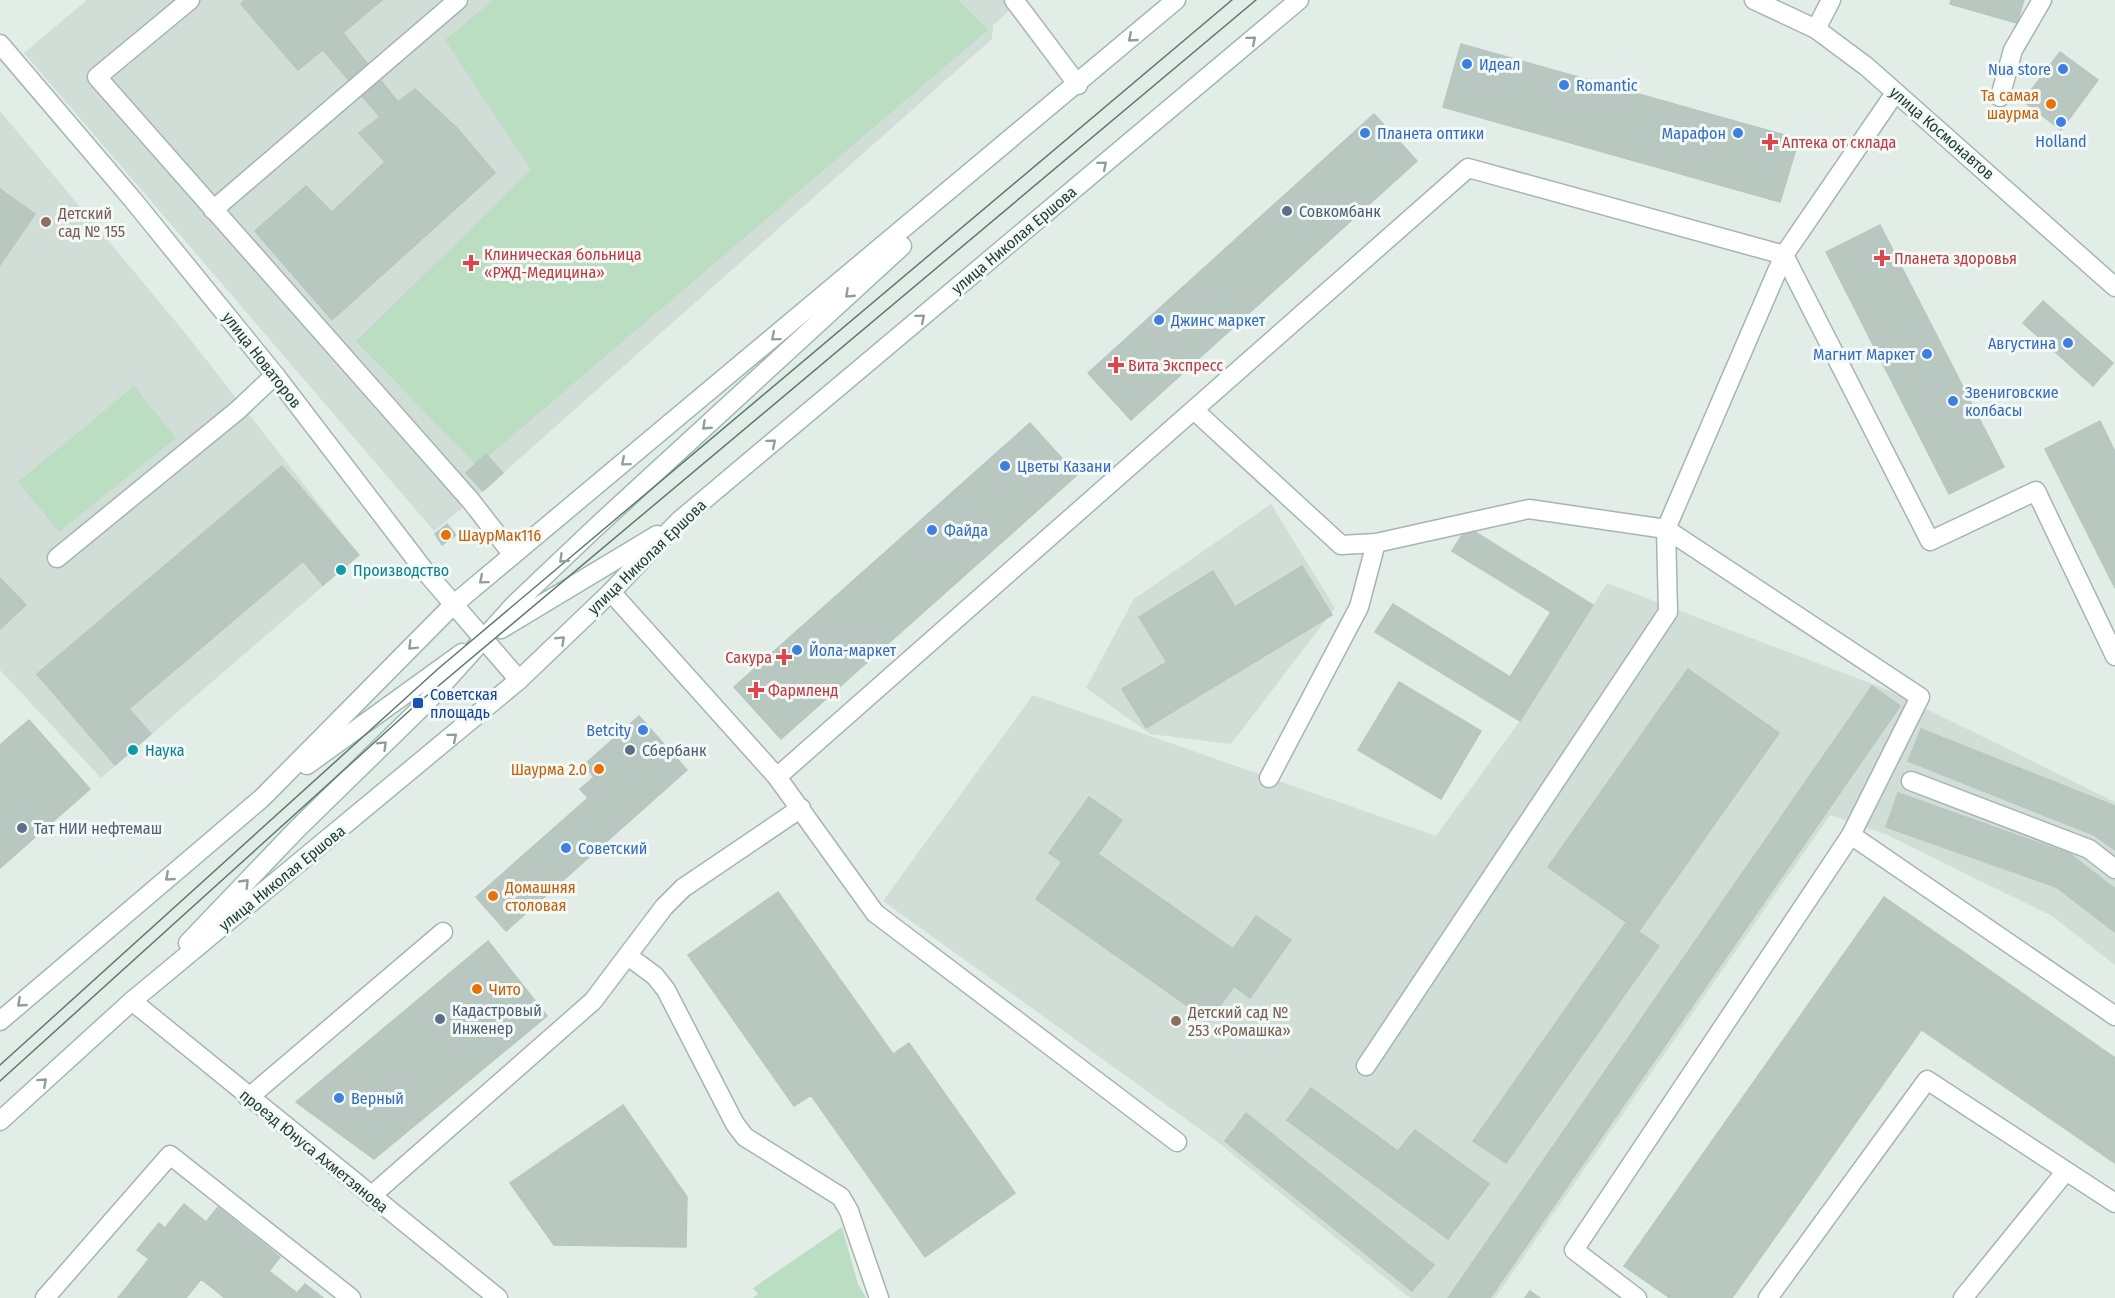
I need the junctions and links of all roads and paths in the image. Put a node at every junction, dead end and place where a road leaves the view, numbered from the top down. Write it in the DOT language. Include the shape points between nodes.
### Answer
graph roads {
  1 [pos="190,0"];
  2 [pos="458,0"];
  3 [pos="1014,0"];
  4 [pos="1176,0"];
  5 [pos="1299,0"];
  6 [pos="1754,0"];
  7 [pos="1830,0"];
  8 [pos="2042,0"];
  9 [pos="1816,29"];
  10 [pos="0,44"];
  11 [pos="1078,85"];
  12 [pos="1895,93"];
  13 [pos="2000,97"];
  14 [pos="213,210"];
  15 [pos="1784,255"];
  16 [pos="2115,287"];
  17 [pos="275,375"];
  18 [pos="1194,410"];
  19 [pos="679,521"];
  20 [pos="1666,530"];
  21 [pos="1376,543"];
  22 [pos="513,555"];
  23 [pos="57,558"];
  24 [pos="611,592"];
  25 [pos="453,605"];
  26 [pos="483,639"];
  27 [pos="2115,656"];
  28 [pos="519,680"];
  29 [pos="777,777"];
  30 [pos="1269,778"];
  31 [pos="1911,781"];
  32 [pos="262,798"];
  33 [pos="801,808"];
  34 [pos="1851,835"];
  35 [pos="2115,869"];
  36 [pos="443,932"];
  37 [pos="628,956"];
  38 [pos="132,1001"];
  39 [pos="2115,1016"];
  40 [pos="0,1021"];
  41 [pos="1366,1066"];
  42 [pos="248,1098"];
  43 [pos="0,1121"];
  44 [pos="1177,1142"];
  45 [pos="2066,1171"];
  46 [pos="371,1196"];
  47 [pos="2115,1203"];
  48 [pos="45,1298"];
  49 [pos="351,1298"];
  50 [pos="498,1298"];
  51 [pos="879,1298"];
  52 [pos="1637,1298"];
  53 [pos="1768,1298"];
  54 [pos="1963,1298"];
  1 -- 14 [label="main road" via="97,77"];
  2 -- 14 [label="main road"];
  3 -- 11 [label="main road"];
  4 -- 11 [label="main road, one-way"];
  19 -- 5 [label="main road, улица Николая Ершова, one-way"];
  6 -- 9 [label="main road, улица Космонавтов"];
  7 -- 9 [label="main road"];
  8 -- 13 [label="main road" via="2013,50"];
  9 -- 12 [label="main road, улица Космонавтов"];
  10 -- 17 [label="main road, улица Новаторов"];
  11 -- 22 [label="main road, one-way"];
  11 -- 26 [label="main road, one-way" via="595,528"];
  12 -- 15 [label="main road"];
  12 -- 16 [label="main road, улица Космонавтов"];
  14 -- 22 [label="main road" via="471,501"];
  15 -- 18 [label="main road" via="1468,168"];
  15 -- 20 [label="main road"];
  15 -- 27 [label="main road" via="1930,541 2036,491"];
  17 -- 23 [label="main road" via="238,410"];
  17 -- 25 [label="main road, улица Новаторов"];
  18 -- 21 [label="main road" via="1341,545"];
  18 -- 29 [label="main road"];
  19 -- 24 [label="main road, улица Николая Ершова"];
  19 -- 26 [label="main road"];
  20 -- 21 [label="main road" via="1528,509"];
  20 -- 34 [label="main road" via="1920,697"];
  20 -- 41 [label="main road" via="1668,612"];
  21 -- 30 [label="main road" via="1359,607"];
  22 -- 25 [label="main road, one-way"];
  28 -- 24 [label="main road, улица Николая Ершова, one-way"];
  24 -- 29 [label="main road"];
  25 -- 26 [label="main road, улица Новаторов"];
  25 -- 32 [label="main road, one-way"];
  26 -- 28 [label="main road, улица Новаторов"];
  26 -- 32 [label="main road"];
  38 -- 26 [label="main road, one-way"];
  38 -- 28 [label="main road, улица Николая Ершова, one-way"];
  29 -- 33 [label="main road"];
  31 -- 35 [label="main road" via="2089,849"];
  32 -- 40 [label="main road, one-way"];
  33 -- 37 [label="main road" via="683,888"];
  33 -- 44 [label="main road" via="861,897 889,926"];
  34 -- 39 [label="main road"];
  34 -- 52 [label="main road" via="1574,1250"];
  36 -- 42 [label="main road"];
  37 -- 46 [label="main road" via="594,1001"];
  37 -- 51 [label="main road" via="655,976 666,990 745,1137 844,1202"];
  38 -- 42 [label="main road, проезд Юнуса Ахметзянова"];
  43 -- 38 [label="main road, улица Николая Ершова, one-way"];
  42 -- 46 [label="main road, проезд Юнуса Ахметзянова"];
  45 -- 47 [label="main road"];
  45 -- 53 [label="main road" via="1927,1080"];
  45 -- 54 [label="main road"];
  46 -- 50 [label="main road, проезд Юнуса Ахметзянова"];
  48 -- 49 [label="main road" via="170,1155"];
}
